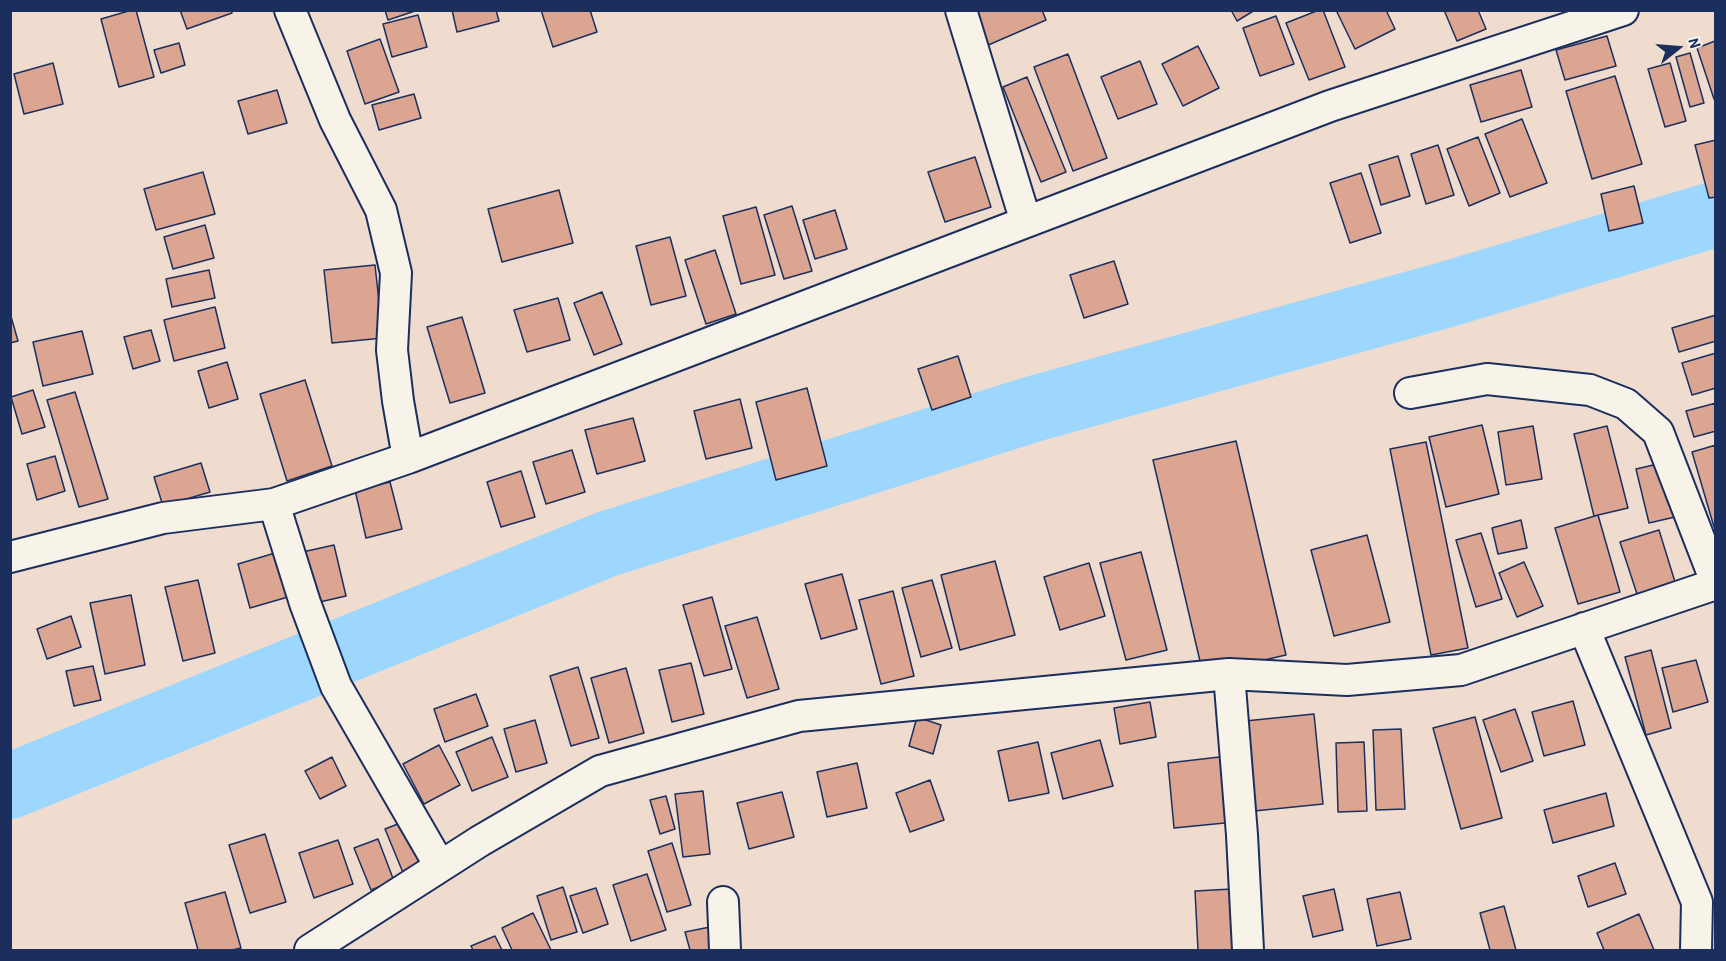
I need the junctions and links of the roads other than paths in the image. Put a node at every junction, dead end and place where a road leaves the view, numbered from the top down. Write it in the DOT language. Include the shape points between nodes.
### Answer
graph roads {
  1 [pos="290,10"];
  2 [pos="961,10"];
  3 [pos="1623,10"];
  4 [pos="1564,20"];
  5 [pos="1026,222"];
  6 [pos="1410,393"];
  7 [pos="408,458"];
  8 [pos="274,504"];
  9 [pos="10,557"];
  10 [pos="1716,583"];
  11 [pos="1584,628"];
  12 [pos="1229,674"];
  13 [pos="440,866"];
  14 [pos="723,902"];
  15 [pos="310,951"];
  16 [pos="725,951"];
  17 [pos="1248,951"];
  18 [pos="1696,951"];
  1 -- 7 [label="street" via="336,120 381,210 396,273 392,350"];
  2 -- 5 [label="street"];
  3 -- 4 [label="street"];
  4 -- 5 [label="street"];
  5 -- 7 [label="street"];
  6 -- 10 [label="street" via="1486,379 1590,390 1626,404 1658,432"];
  7 -- 8 [label="street"];
  8 -- 9 [label="street" via="163,518"];
  8 -- 13 [label="street" via="336,686"];
  10 -- 11 [label="street"];
  11 -- 12 [label="street" via="1461,670 1347,680"];
  11 -- 18 [label="street" via="1697,902"];
  12 -- 13 [label="street" via="799,716 600,771"];
  12 -- 17 [label="street"];
  13 -- 15 [label="street"];
  14 -- 16 [label="street"];
}
